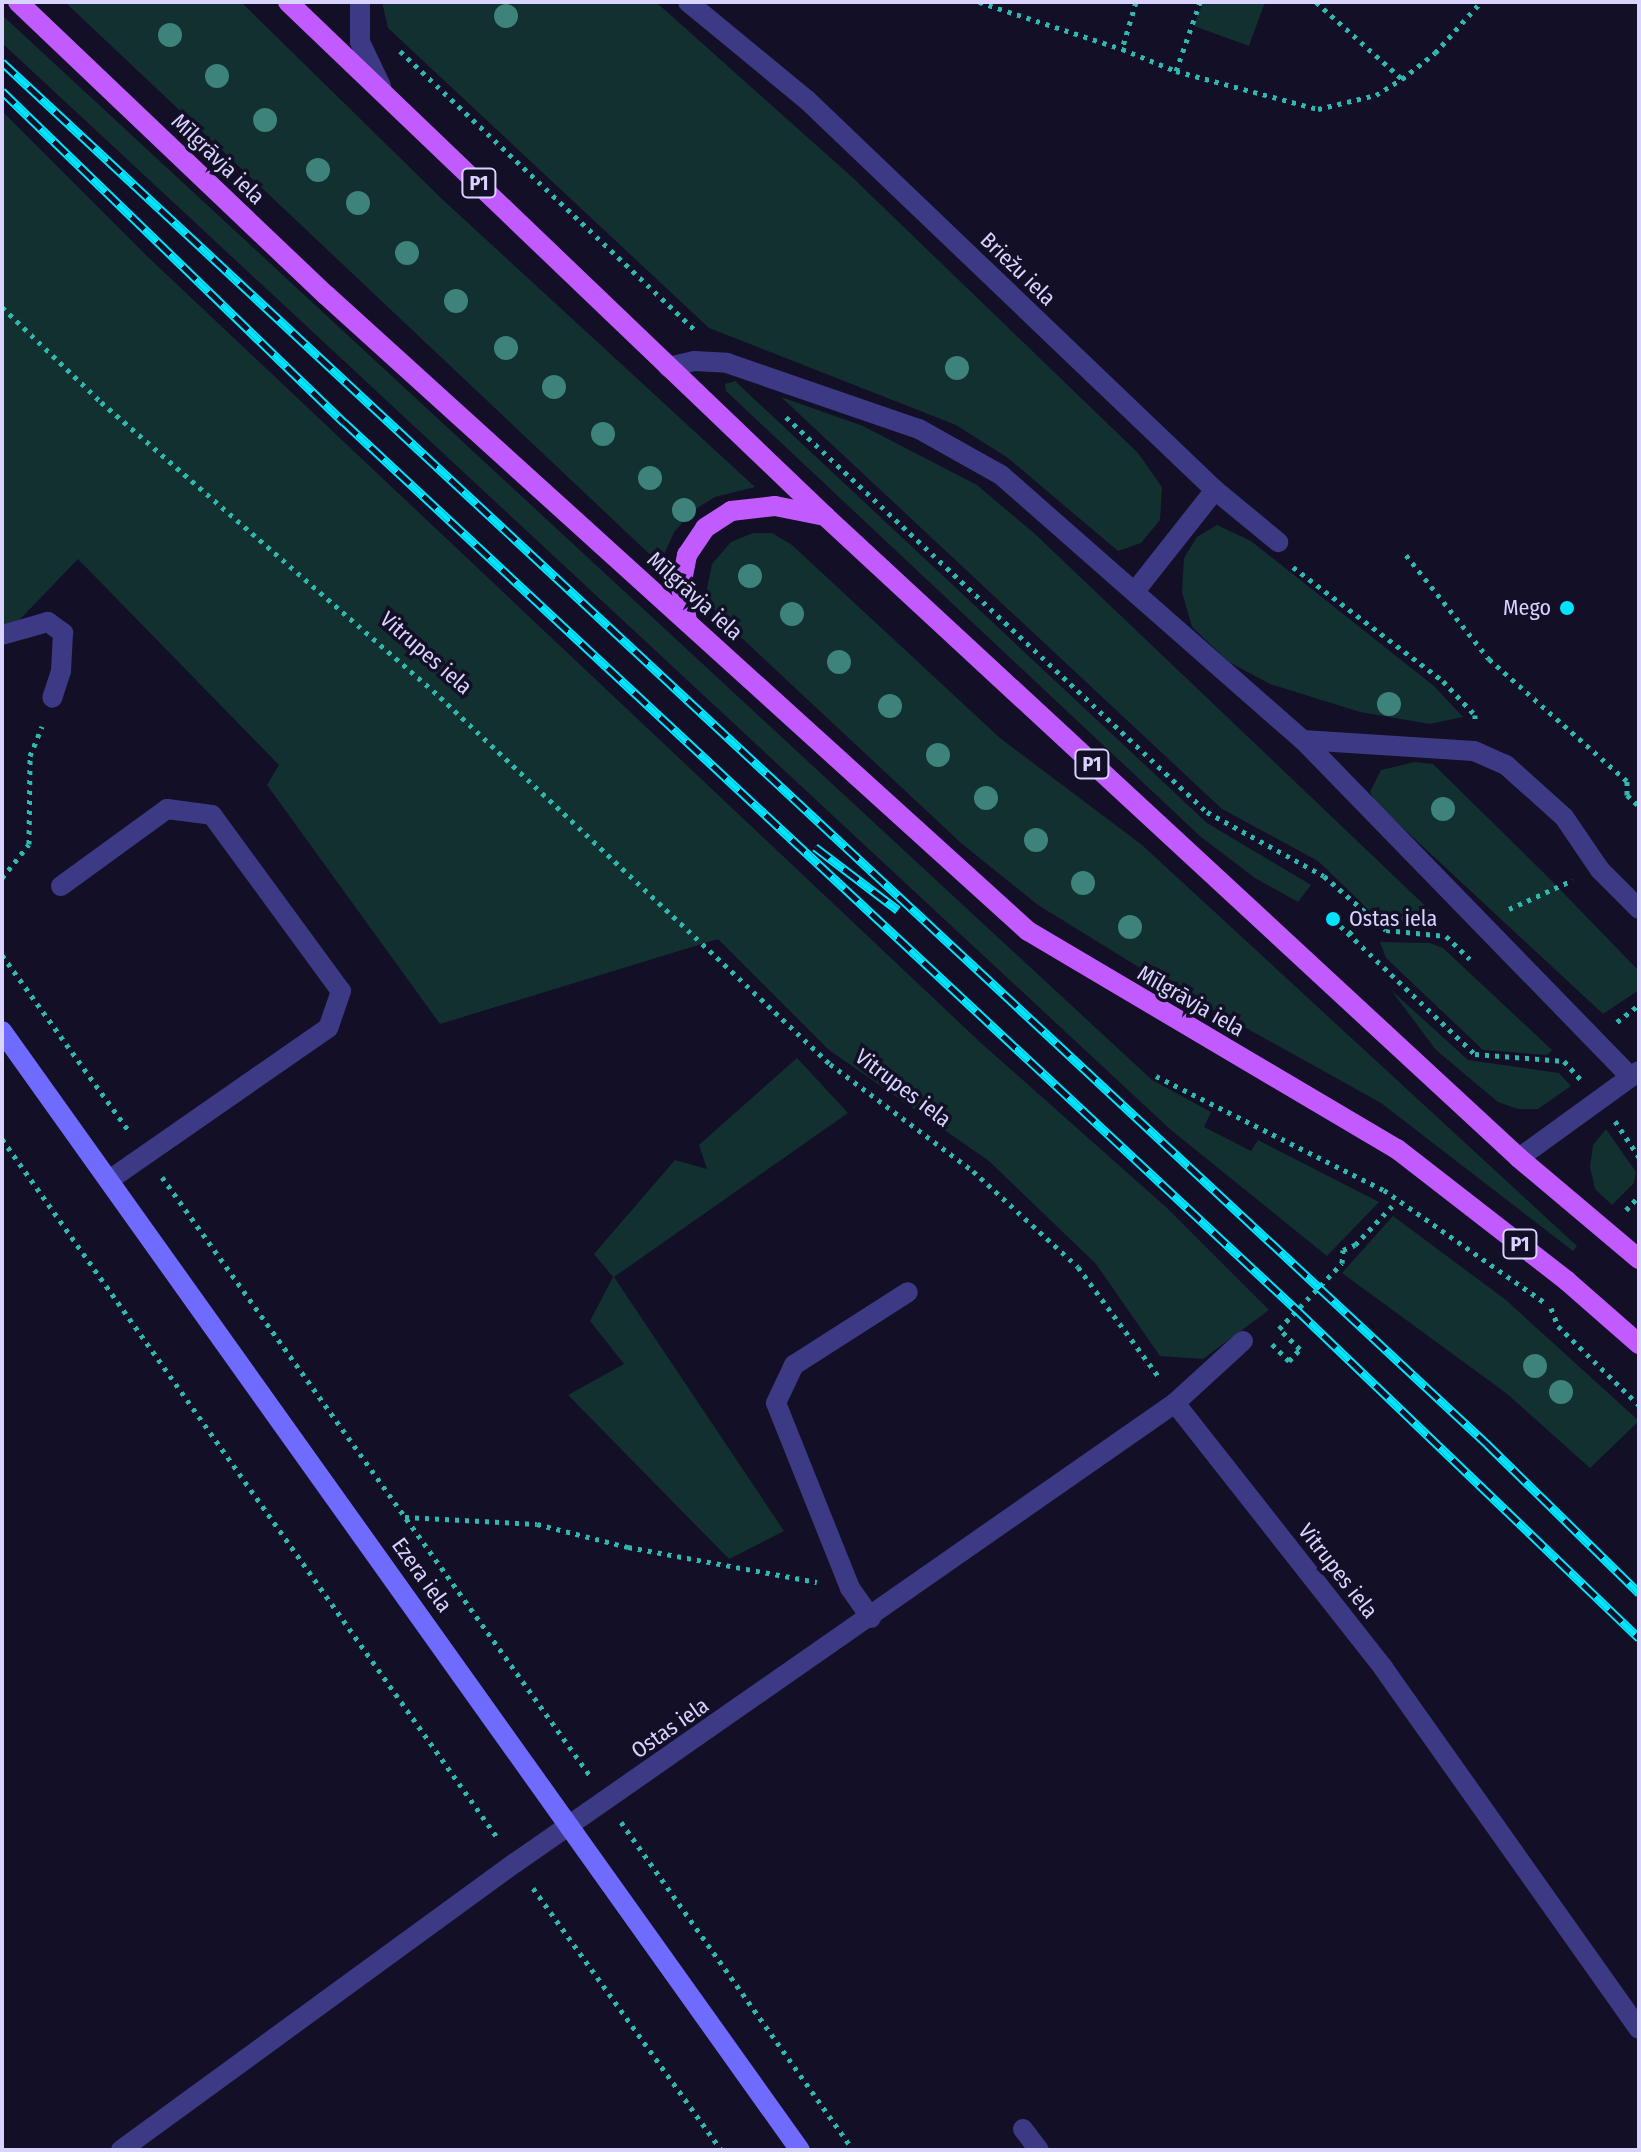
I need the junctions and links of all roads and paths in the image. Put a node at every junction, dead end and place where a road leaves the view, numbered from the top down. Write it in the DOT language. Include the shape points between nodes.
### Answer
graph roads {
  1 [pos="18,2"];
  2 [pos="288,2"];
  3 [pos="360,2"];
  4 [pos="688,2"];
  5 [pos="979,2"];
  6 [pos="1136,2"];
  7 [pos="1200,2"];
  8 [pos="1316,2"];
  9 [pos="1481,2"];
  10 [pos="388,40"];
  11 [pos="1122,49"];
  12 [pos="1176,71"];
  13 [pos="1402,79"];
  14 [pos="381,86"];
  15 [pos="2,307"];
  16 [pos="690,325"];
  17 [pos="668,367"];
  18 [pos="780,412"];
  19 [pos="1215,490"];
  20 [pos="825,516"];
  21 [pos="1278,542"];
  22 [pos="1406,555"];
  23 [pos="1136,590"];
  24 [pos="687,621"];
  25 [pos="2,635"];
  26 [pos="52,698"];
  27 [pos="1303,740"];
  28 [pos="1474,751"];
  29 [pos="1639,806"];
  30 [pos="1600,870"];
  31 [pos="2,878"];
  32 [pos="61,886"];
  33 [pos="1639,909"];
  34 [pos="1368,914"];
  35 [pos="1333,919"];
  36 [pos="1478,922"];
  37 [pos="1349,934"];
  38 [pos="1446,936"];
  39 [pos="2,955"];
  40 [pos="1480,969"];
  41 [pos="1639,1005"];
  42 [pos="1614,1024"];
  43 [pos="2,1031"];
  44 [pos="1559,1046"];
  45 [pos="1571,1057"];
  46 [pos="1635,1074"];
  47 [pos="1156,1076"];
  48 [pos="1583,1082"];
  49 [pos="1615,1121"];
  50 [pos="2,1139"];
  51 [pos="147,1157"];
  52 [pos="1639,1157"];
  53 [pos="1519,1158"];
  54 [pos="109,1180"];
  55 [pos="1396,1201"];
  56 [pos="1639,1259"];
  57 [pos="908,1292"];
  58 [pos="1252,1344"];
  59 [pos="1639,1344"];
  60 [pos="1175,1403"];
  61 [pos="1639,1405"];
  62 [pos="404,1516"];
  63 [pos="850,1588"];
  64 [pos="871,1618"];
  65 [pos="607,1801"];
  66 [pos="571,1824"];
  67 [pos="515,1863"];
  68 [pos="1639,2029"];
  69 [pos="1023,2129"];
  70 [pos="121,2150"];
  71 [pos="721,2150"];
  72 [pos="800,2150"];
  73 [pos="853,2150"];
  74 [pos="1039,2150"];
  1 -- 24 [label="main road, Mīlgrāvja iela / P1" via="337,305"];
  2 -- 14 [label="main road, P1"];
  3 -- 14 [label="street" via="360,42"];
  4 -- 19 [label="street, Briežu iela" via="807,100"];
  5 -- 11 [label="path"];
  6 -- 11 [label="path"];
  7 -- 12 [label="path"];
  8 -- 13 [label="path"];
  9 -- 13 [label="path" via="1435,53"];
  10 -- 16 [label="path"];
  11 -- 12 [label="path"];
  12 -- 13 [label="path" via="1318,109 1376,95"];
  14 -- 17 [label="main road, P1"];
  15 -- 60 [label="path, Vitrupes iela" via="101,402 440,697 830,1064 973,1171 1078,1267"];
  17 -- 20 [label="main road, P1"];
  17 -- 23 [label="street" via="694,361 727,363 919,429 1001,475"];
  18 -- 34 [label="path" via="1207,812 1324,876"];
  19 -- 21 [label="street, Briežu iela"];
  19 -- 23 [label="street"];
  20 -- 24 [label="main road" via="775,506 731,511 705,528 687,555 681,586"];
  20 -- 53 [label="main road, P1"];
  21 -- 28 [label="path" via="1294,569 1443,681 1475,715"];
  22 -- 29 [label="path" via="1489,659 1627,781 1627,795"];
  23 -- 27 [label="street"];
  24 -- 59 [label="main road, Mīlgrāvja iela / P1" via="1028,931 1397,1149"];
  25 -- 26 [label="street" via="48,622 63,633 61,671"];
  26 -- 31 [label="path" via="30,756 29,844"];
  27 -- 28 [label="street"];
  27 -- 36 [label="street"];
  28 -- 30 [label="street" via="1506,765 1564,817"];
  30 -- 33 [label="street"];
  30 -- 36 [label="path"];
  32 -- 51 [label="street" via="167,809 212,815 341,991 328,1028"];
  34 -- 37 [label="path"];
  34 -- 38 [label="path" via="1386,930"];
  35 -- 37 [label="path"];
  36 -- 38 [label="path"];
  36 -- 46 [label="street"];
  37 -- 48 [label="path" via="1475,1054 1564,1061"];
  38 -- 40 [label="path"];
  39 -- 51 [label="path"];
  41 -- 42 [label="path"];
  43 -- 54 [label="street, Ezera iela"];
  44 -- 45 [label="path"];
  46 -- 53 [label="street"];
  47 -- 55 [label="path" via="1334,1163"];
  49 -- 52 [label="path"];
  50 -- 67 [label="path"];
  51 -- 54 [label="street"];
  51 -- 62 [label="path"];
  53 -- 56 [label="main road, P1"];
  54 -- 66 [label="street, Ezera iela"];
  55 -- 58 [label="path" via="1355,1245 1343,1250 1342,1263 1279,1329 1300,1349 1289,1361 1269,1341"];
  55 -- 61 [label="path" via="1535,1300 1549,1303 1558,1326"];
  57 -- 63 [label="street" via="794,1365 776,1403"];
  58 -- 60 [label="street, Ostas iela"];
  60 -- 64 [label="street, Ostas iela"];
  60 -- 68 [label="street, Vitrupes iela" via="1384,1669"];
  62 -- 63 [label="path" via="537,1524 628,1547"];
  62 -- 65 [label="path"];
  63 -- 64 [label="street"];
  64 -- 65 [label="street, Ostas iela"];
  65 -- 66 [label="street, Ostas iela"];
  65 -- 73 [label="path"];
  66 -- 67 [label="street, Ostas iela"];
  66 -- 72 [label="street, Ezera iela"];
  67 -- 70 [label="street, Ostas iela"];
  67 -- 71 [label="path"];
  69 -- 74 [label="street"];
}
